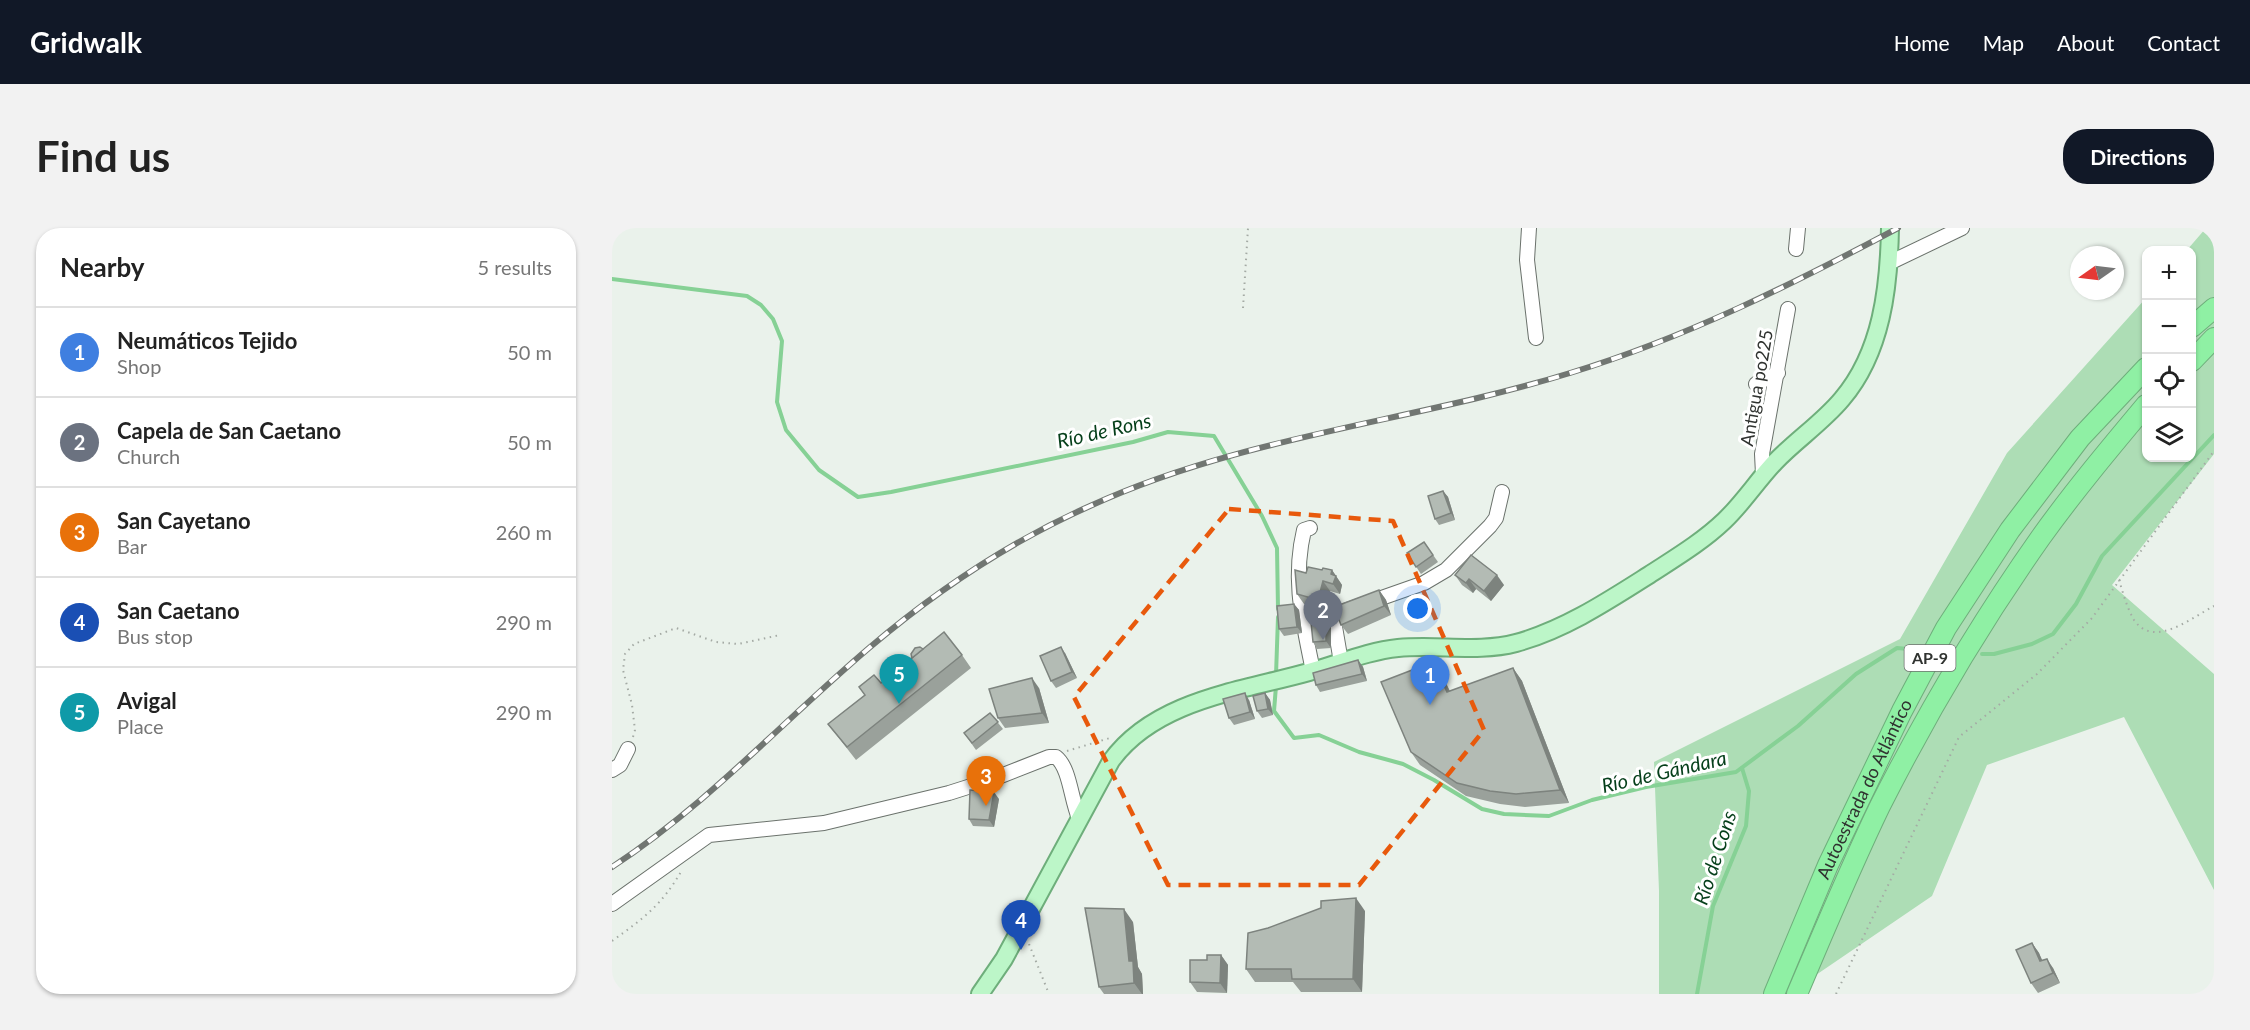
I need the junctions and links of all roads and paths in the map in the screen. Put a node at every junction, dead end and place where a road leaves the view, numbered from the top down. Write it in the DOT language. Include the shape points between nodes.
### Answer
graph roads {
  1 [pos="1248,228"];
  2 [pos="1529,228"];
  3 [pos="1798,228"];
  4 [pos="1890,228"];
  5 [pos="1962,228"];
  6 [pos="1796,249"];
  7 [pos="1889,263"];
  8 [pos="1242,308"];
  9 [pos="2214,308"];
  10 [pos="1788,309"];
  11 [pos="2196,324"];
  12 [pos="2214,338"];
  13 [pos="1536,339"];
  14 [pos="2196,356"];
  15 [pos="2142,372"];
  16 [pos="1778,373"];
  17 [pos="1756,384"];
  18 [pos="2144,408"];
  19 [pos="2214,452"];
  20 [pos="1763,474"];
  21 [pos="1502,492"];
  22 [pos="1310,528"];
  23 [pos="2119,580"];
  24 [pos="2214,606"];
  25 [pos="1302,615"];
  26 [pos="1333,615"];
  27 [pos="780,635"];
  28 [pos="1341,662"];
  29 [pos="1312,671"];
  30 [pos="1110,738"];
  31 [pos="628,748"];
  32 [pos="1049,757"];
  33 [pos="612,770"];
  34 [pos="1079,818"];
  35 [pos="684,866"];
  36 [pos="612,904"];
  37 [pos="1022,925"];
  38 [pos="612,941"];
  39 [pos="1000,965"];
  40 [pos="1775,991"];
  41 [pos="980,994"];
  42 [pos="990,994"];
  43 [pos="1048,994"];
  44 [pos="1797,994"];
  45 [pos="1836,994"];
  1 -- 8 [label="path"];
  2 -- 13 [label="street" via="1527,260"];
  3 -- 6 [label="street"];
  4 -- 7 [label="main road"];
  5 -- 7 [label="street"];
  7 -- 20 [label="main road" via="1880,323 1849,391"];
  9 -- 11 [label="highway"];
  10 -- 16 [label="street, Antigua po225"];
  12 -- 14 [label="highway"];
  15 -- 40 [label="highway, Autoestrada do Atlántico / AP-9" via="2080,438 2010,530 1946,628 1828,865"];
  16 -- 17 [label="street"];
  16 -- 20 [label="street, Antigua po225" via="1762,454"];
  18 -- 44 [label="highway, Autoestrada do Atlántico / AP-9" via="2041,537 1931,711 1875,816"];
  19 -- 23 [label="path"];
  20 -- 28 [label="main road" via="1736,509 1702,540 1624,591 1550,630 1503,646 1398,648"];
  21 -- 26 [label="street" via="1496,518 1446,570 1424,583"];
  22 -- 25 [label="street" via="1304,530 1298,555"];
  23 -- 24 [label="path" via="2135,622 2156,633 2168,631"];
  23 -- 45 [label="path" via="2092,618 2037,674 1959,737"];
  25 -- 26 [label="street"];
  25 -- 29 [label="street"];
  26 -- 28 [label="street"];
  27 -- 31 [label="path" via="738,644 716,642 676,628 634,644 626,654 623,670 635,730"];
  28 -- 29 [label="main road"];
  29 -- 34 [label="main road" via="1187,707 1150,724 1120,750"];
  30 -- 32 [label="path"];
  31 -- 33 [label="street" via="620,765"];
  32 -- 34 [label="street" via="1064,764"];
  32 -- 36 [label="street" via="949,793 824,823 709,835"];
  34 -- 37 [label="main road"];
  35 -- 38 [label="path" via="656,908"];
  37 -- 39 [label="main road"];
  37 -- 43 [label="path"];
  39 -- 41 [label="main road"];
  39 -- 42 [label="main road"];
}
